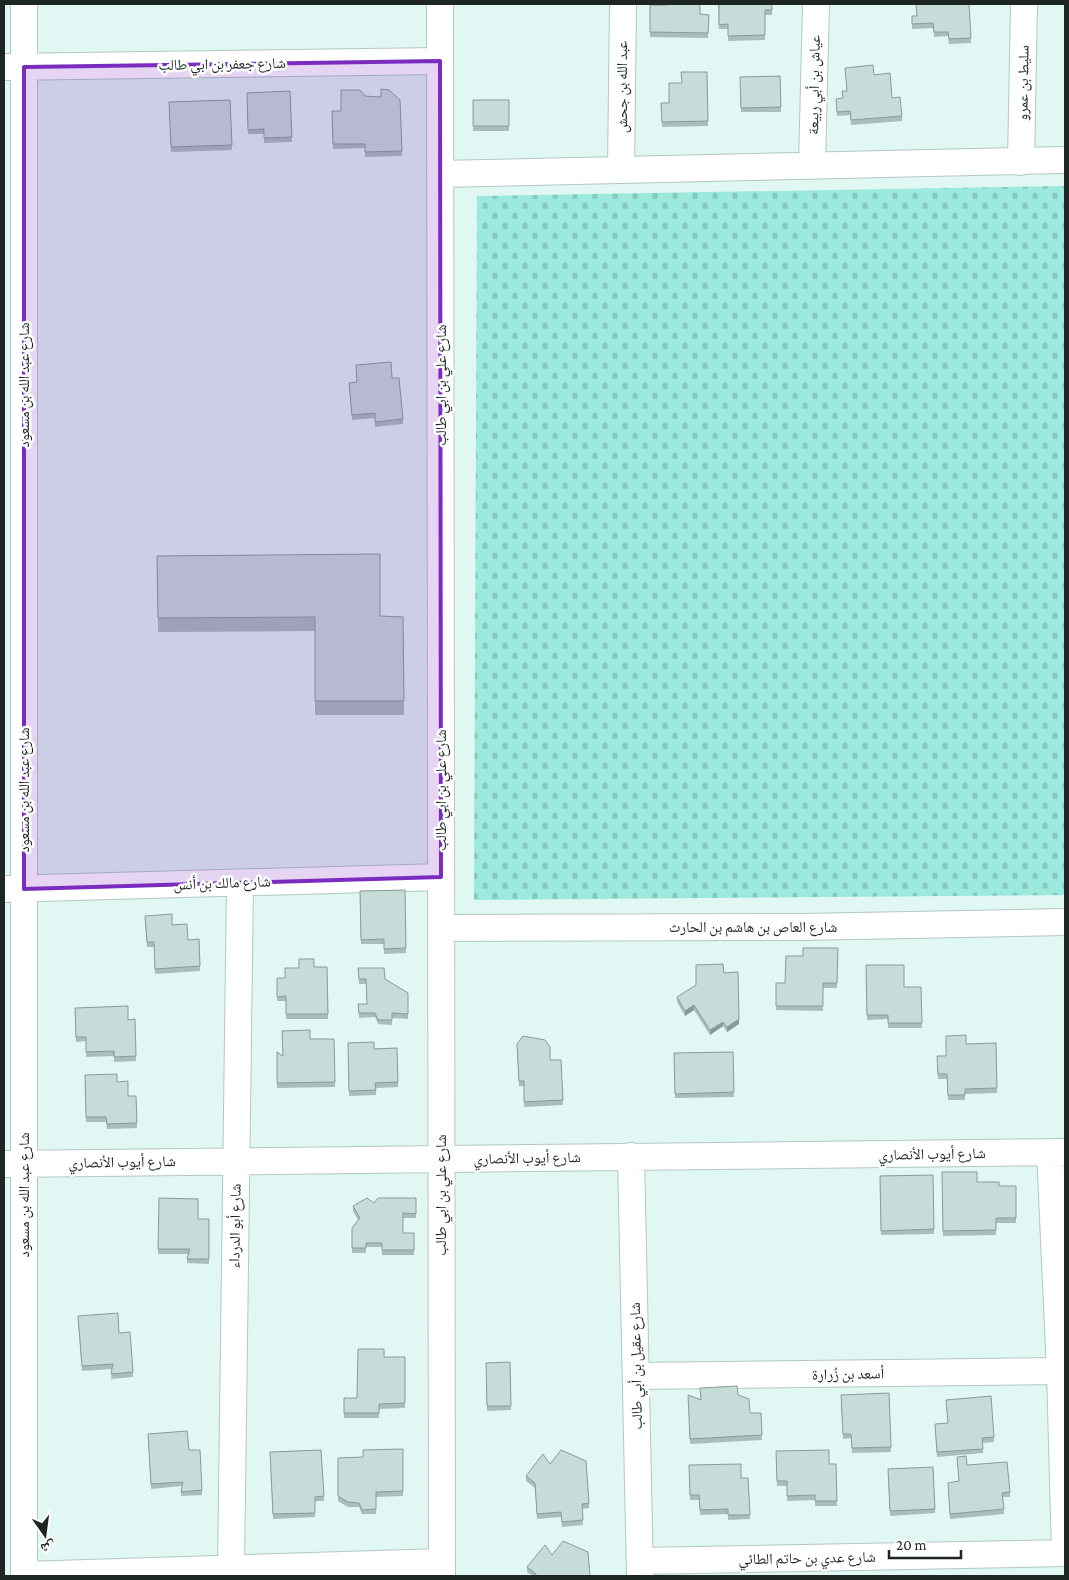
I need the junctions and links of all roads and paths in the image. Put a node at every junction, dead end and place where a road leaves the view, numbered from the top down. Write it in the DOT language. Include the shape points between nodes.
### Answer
graph roads {
  1 [pos="24,4"];
  2 [pos="440,4"];
  3 [pos="623,4"];
  4 [pos="816,4"];
  5 [pos="1024,4"];
  6 [pos="440,60"];
  7 [pos="14,67"];
  8 [pos="1065,160"];
  9 [pos="1021,162"];
  10 [pos="812,166"];
  11 [pos="622,170"];
  12 [pos="440,174"];
  13 [pos="14,324"];
  14 [pos="441,876"];
  15 [pos="240,883"];
  16 [pos="14,889"];
  17 [pos="1065,922"];
  18 [pos="441,928"];
  19 [pos="1058,1152"];
  20 [pos="631,1156"];
  21 [pos="441,1159"];
  22 [pos="236,1161"];
  23 [pos="14,1164"];
  24 [pos="1060,1371"];
  25 [pos="636,1376"];
  26 [pos="1065,1553"];
  27 [pos="640,1568"];
  28 [pos="231,1569"];
  29 [pos="442,1569"];
  30 [pos="24,1576"];
  1 -- 7 [label="street, شارع عبد الله بن مسعود"];
  2 -- 6 [label="street, شارع علي بن ابي طالب"];
  3 -- 11 [label="street, عبد الله بن جحش"];
  4 -- 10 [label="street, عياش بن أبي ربيعة"];
  5 -- 9 [label="street, سليط بن عمرو"];
  6 -- 7 [label="street, شارع جعفر بن ابي طالب"];
  6 -- 12 [label="street, شارع علي بن ابي طالب"];
  7 -- 13 [label="street, شارع عبد الله بن مسعود"];
  8 -- 9 [label="street"];
  9 -- 10 [label="street"];
  10 -- 11 [label="street"];
  11 -- 12 [label="street"];
  12 -- 14 [label="street, شارع علي بن ابي طالب"];
  13 -- 16 [label="street, شارع عبد الله بن مسعود"];
  14 -- 15 [label="street, شارع مالك بن أنس"];
  14 -- 18 [label="street, شارع علي بن ابي طالب"];
  15 -- 16 [label="street, شارع مالك بن أنس"];
  15 -- 22 [label="street, شارع أبو الدرداء"];
  16 -- 23 [label="street, شارع عبد الله بن مسعود"];
  17 -- 18 [label="street, شارع العاص بن هاشم بن الحارث"];
  18 -- 21 [label="street, شارع علي بن ابي طالب"];
  19 -- 20 [label="street, شارع أيوب الأنصاري"];
  19 -- 24 [label="street"];
  20 -- 21 [label="street, شارع أيوب الأنصاري"];
  20 -- 25 [label="street, شارع عقيل بن أبي طالب"];
  21 -- 22 [label="street, شارع أيوب الأنصاري"];
  21 -- 29 [label="street, شارع علي بن ابي طالب"];
  22 -- 23 [label="street, شارع أيوب الأنصاري"];
  22 -- 28 [label="street, شارع أبو الدرداء"];
  23 -- 30 [label="street, شارع عبد الله بن مسعود"];
  24 -- 25 [label="street, أسعد بن زُرارة"];
  24 -- 26 [label="street"];
  25 -- 27 [label="street, شارع عقيل بن أبي طالب"];
  26 -- 27 [label="street, شارع عدي بن حاتم الطائي"];
  28 -- 29 [label="street"];
  28 -- 30 [label="street"];
}
